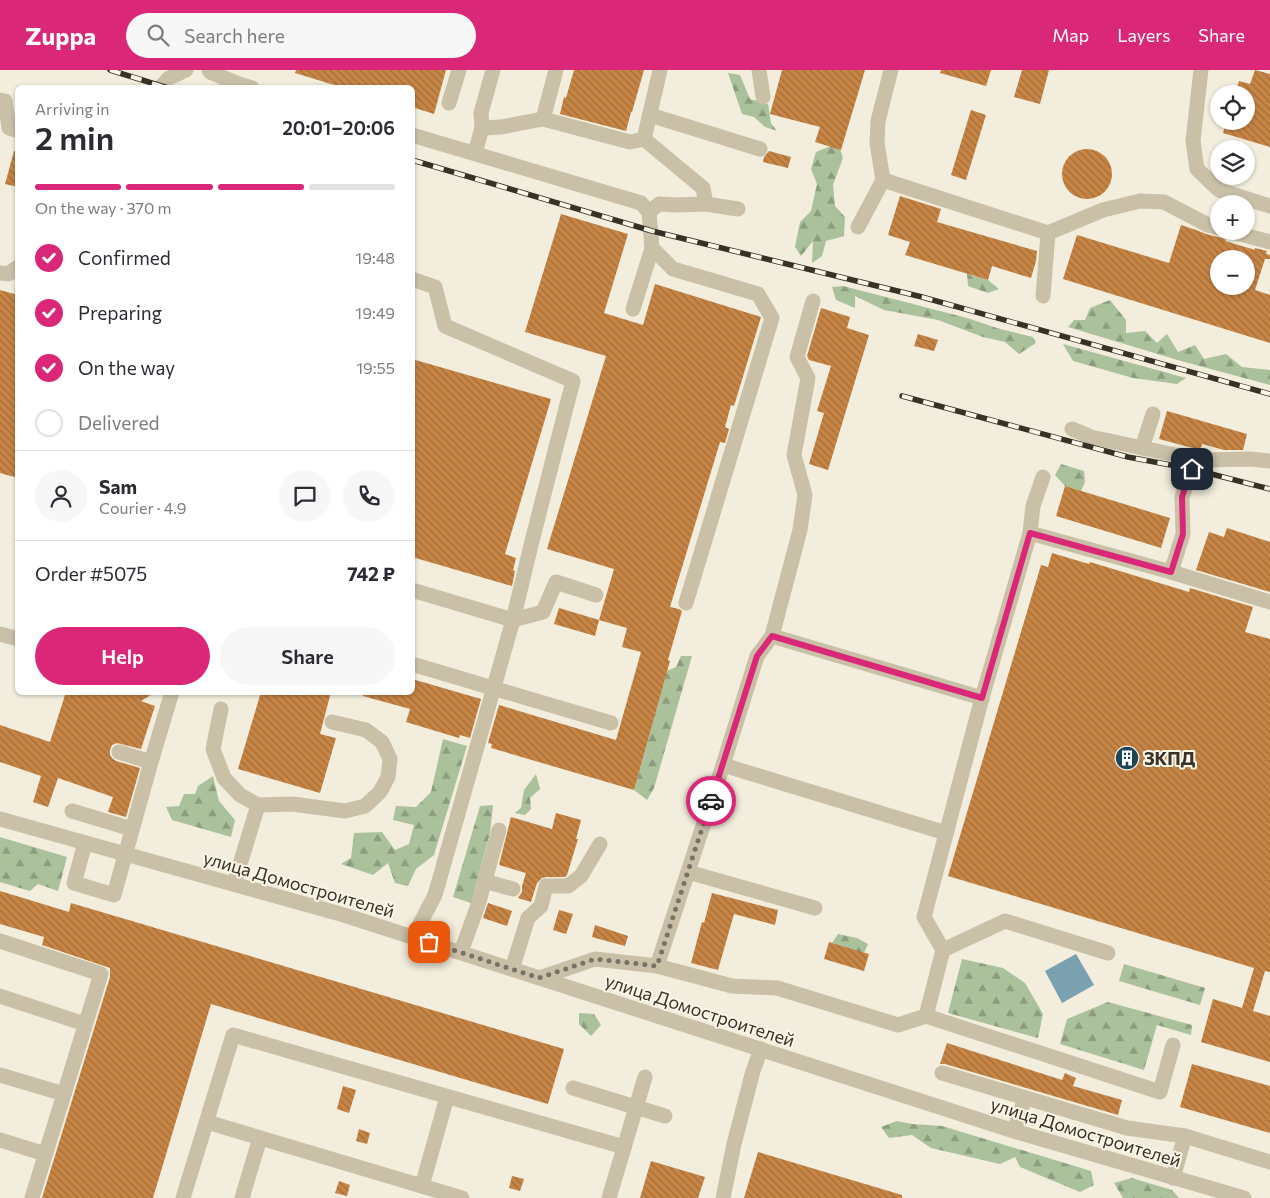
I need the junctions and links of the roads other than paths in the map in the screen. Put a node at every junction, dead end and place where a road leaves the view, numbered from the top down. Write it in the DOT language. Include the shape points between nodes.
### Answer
graph roads {
  1 [pos="186,70"];
  2 [pos="209,70"];
  3 [pos="459,70"];
  4 [pos="492,70"];
  5 [pos="556,70"];
  6 [pos="660,70"];
  7 [pos="759,70"];
  8 [pos="891,70"];
  9 [pos="1202,70"];
  10 [pos="163,85"];
  11 [pos="244,85"];
  12 [pos="763,97"];
  13 [pos="0,100"];
  14 [pos="449,103"];
  15 [pos="650,115"];
  16 [pos="543,118"];
  17 [pos="482,128"];
  18 [pos="15,130"];
  19 [pos="415,135"];
  20 [pos="644,139"];
  21 [pos="760,149"];
  22 [pos="475,153"];
  23 [pos="883,180"];
  24 [pos="706,204"];
  25 [pos="1270,206"];
  26 [pos="738,210"];
  27 [pos="649,212"];
  28 [pos="1210,226"];
  29 [pos="858,227"];
  30 [pos="1048,233"];
  31 [pos="1255,238"];
  32 [pos="1270,242"];
  33 [pos="652,248"];
  34 [pos="15,269"];
  35 [pos="0,273"];
  36 [pos="415,281"];
  37 [pos="1043,296"];
  38 [pos="812,301"];
  39 [pos="633,309"];
  40 [pos="1153,414"];
  41 [pos="1072,429"];
  42 [pos="1142,448"];
  43 [pos="1199,460"];
  44 [pos="1270,461"];
  45 [pos="1043,477"];
  46 [pos="1030,533"];
  47 [pos="1171,572"];
  48 [pos="415,591"];
  49 [pos="596,595"];
  50 [pos="1270,602"];
  51 [pos="686,603"];
  52 [pos="513,620"];
  53 [pos="0,634"];
  54 [pos="772,636"];
  55 [pos="15,638"];
  56 [pos="415,665"];
  57 [pos="494,689"];
  58 [pos="171,695"];
  59 [pos="982,698"];
  60 [pos="221,709"];
  61 [pos="332,722"];
  62 [pos="611,723"];
  63 [pos="119,752"];
  64 [pos="151,762"];
  65 [pos="723,765"];
  66 [pos="258,805"];
  67 [pos="72,811"];
  68 [pos="0,819"];
  69 [pos="132,829"];
  70 [pos="499,830"];
  71 [pos="946,833"];
  72 [pos="85,843"];
  73 [pos="600,844"];
  74 [pos="126,854"];
  75 [pos="688,872"];
  76 [pos="484,881"];
  77 [pos="234,884"];
  78 [pos="513,890"];
  79 [pos="815,908"];
  80 [pos="413,937"];
  81 [pos="0,941"];
  82 [pos="943,950"];
  83 [pos="461,952"];
  84 [pos="1108,953"];
  85 [pos="657,966"];
  86 [pos="512,969"];
  87 [pos="539,978"];
  88 [pos="0,996"];
  89 [pos="926,1016"];
  90 [pos="85,1024"];
  91 [pos="1173,1045"];
  92 [pos="761,1049"];
  93 [pos="942,1072"];
  94 [pos="0,1075"];
  95 [pos="645,1077"];
  96 [pos="573,1088"];
  97 [pos="64,1094"];
  98 [pos="447,1097"];
  99 [pos="1025,1098"];
  100 [pos="636,1107"];
  101 [pos="665,1116"];
  102 [pos="206,1122"];
  103 [pos="1014,1131"];
  104 [pos="1185,1136"];
  105 [pos="260,1138"];
  106 [pos="0,1140"];
  107 [pos="624,1148"];
  108 [pos="46,1154"];
  109 [pos="1270,1162"];
  110 [pos="1173,1178"];
  111 [pos="422,1186"];
  112 [pos="244,1197"];
  113 [pos="32,1198"];
  114 [pos="183,1198"];
  115 [pos="462,1198"];
  116 [pos="609,1198"];
  117 [pos="723,1198"];
  118 [pos="1244,1198"];
  1 -- 10 [label="street"];
  2 -- 11 [label="street"];
  3 -- 14 [label="street"];
  4 -- 17 [label="street" via="481,113"];
  5 -- 16 [label="street"];
  6 -- 15 [label="street"];
  7 -- 12 [label="street"];
  8 -- 23 [label="street" via="878,121 877,143"];
  9 -- 25 [label="street" via="1193,140 1197,169 1220,190"];
  13 -- 18 [label="street" via="5,101 9,128"];
  15 -- 20 [label="street"];
  15 -- 21 [label="street"];
  16 -- 17 [label="street"];
  16 -- 20 [label="street" via="630,142"];
  17 -- 22 [label="street"];
  19 -- 22 [label="street"];
  20 -- 24 [label="street" via="703,188"];
  22 -- 27 [label="street" via="641,203"];
  23 -- 29 [label="street"];
  23 -- 30 [label="street"];
  24 -- 26 [label="street"];
  24 -- 27 [label="street" via="659,204"];
  27 -- 33 [label="street"];
  28 -- 30 [label="street" via="1164,202 1140,201 1103,210"];
  30 -- 37 [label="street"];
  31 -- 32 [label="street"];
  33 -- 39 [label="street"];
  33 -- 51 [label="street" via="673,269 758,294 772,318"];
  34 -- 35 [label="street" via="8,274"];
  36 -- 52 [label="street" via="435,287 445,326 573,381"];
  38 -- 54 [label="street" via="797,357 808,378 794,455 805,495 804,504"];
  40 -- 42 [label="street"];
  41 -- 42 [label="street" via="1091,437"];
  42 -- 43 [label="street"];
  43 -- 44 [label="street"];
  43 -- 47 [label="street" via="1192,469 1182,497 1183,534"];
  45 -- 46 [label="street" via="1033,506"];
  46 -- 47 [label="street"];
  46 -- 59 [label="street"];
  47 -- 50 [label="street"];
  48 -- 52 [label="street"];
  49 -- 52 [label="street" via="556,582 543,612"];
  52 -- 57 [label="street"];
  53 -- 55 [label="street"];
  54 -- 59 [label="street"];
  54 -- 65 [label="street" via="757,656"];
  56 -- 57 [label="street"];
  57 -- 62 [label="street"];
  57 -- 80 [label="street" via="435,896"];
  58 -- 64 [label="street"];
  59 -- 71 [label="street"];
  60 -- 66 [label="street" via="213,749 224,778 240,794"];
  61 -- 66 [label="street" via="366,730 382,742 390,759 388,777 380,792 365,806 345,811 292,804"];
  63 -- 64 [label="street"];
  64 -- 69 [label="street"];
  65 -- 71 [label="street"];
  65 -- 75 [label="street"];
  66 -- 77 [label="street"];
  67 -- 69 [label="street"];
  68 -- 72 [label="street, улица Домостроителей"];
  69 -- 74 [label="street"];
  70 -- 76 [label="street"];
  71 -- 82 [label="street" via="924,917"];
  72 -- 74 [label="street, улица Домостроителей"];
  72 -- 74 [label="street" via="74,884 114,895"];
  73 -- 86 [label="street" via="581,876 568,886 546,886 540,906 528,918"];
  74 -- 77 [label="street, улица Домостроителей"];
  75 -- 79 [label="street"];
  75 -- 85 [label="street"];
  76 -- 78 [label="street"];
  76 -- 83 [label="street"];
  77 -- 80 [label="street, улица Домостроителей"];
  80 -- 83 [label="street, улица Домостроителей"];
  81 -- 90 [label="street" via="101,974"];
  82 -- 84 [label="street" via="1004,920"];
  82 -- 89 [label="street"];
  83 -- 86 [label="street, улица Домостроителей"];
  85 -- 87 [label="street" via="595,959"];
  85 -- 89 [label="street" via="732,986 777,988 898,1025"];
  86 -- 87 [label="street, улица Домостроителей"];
  87 -- 92 [label="street, улица Домостроителей"];
  88 -- 90 [label="street"];
  89 -- 91 [label="street" via="1160,1092"];
  90 -- 97 [label="street"];
  92 -- 103 [label="street, улица Домостроителей"];
  92 -- 117 [label="street" via="734,1144"];
  93 -- 99 [label="street"];
  94 -- 97 [label="street"];
  95 -- 100 [label="street"];
  96 -- 100 [label="street"];
  97 -- 108 [label="street"];
  98 -- 102 [label="street" via="233,1036"];
  98 -- 107 [label="street"];
  98 -- 111 [label="street"];
  99 -- 103 [label="street"];
  99 -- 104 [label="street" via="1126,1128"];
  100 -- 101 [label="street"];
  100 -- 107 [label="street"];
  102 -- 105 [label="street"];
  102 -- 114 [label="street"];
  103 -- 110 [label="street, улица Домостроителей"];
  104 -- 109 [label="street"];
  104 -- 110 [label="street"];
  105 -- 111 [label="street"];
  105 -- 112 [label="street"];
  106 -- 108 [label="street"];
  107 -- 116 [label="street"];
  108 -- 113 [label="street"];
  110 -- 118 [label="street, улица Домостроителей"];
  111 -- 115 [label="street"];
}
